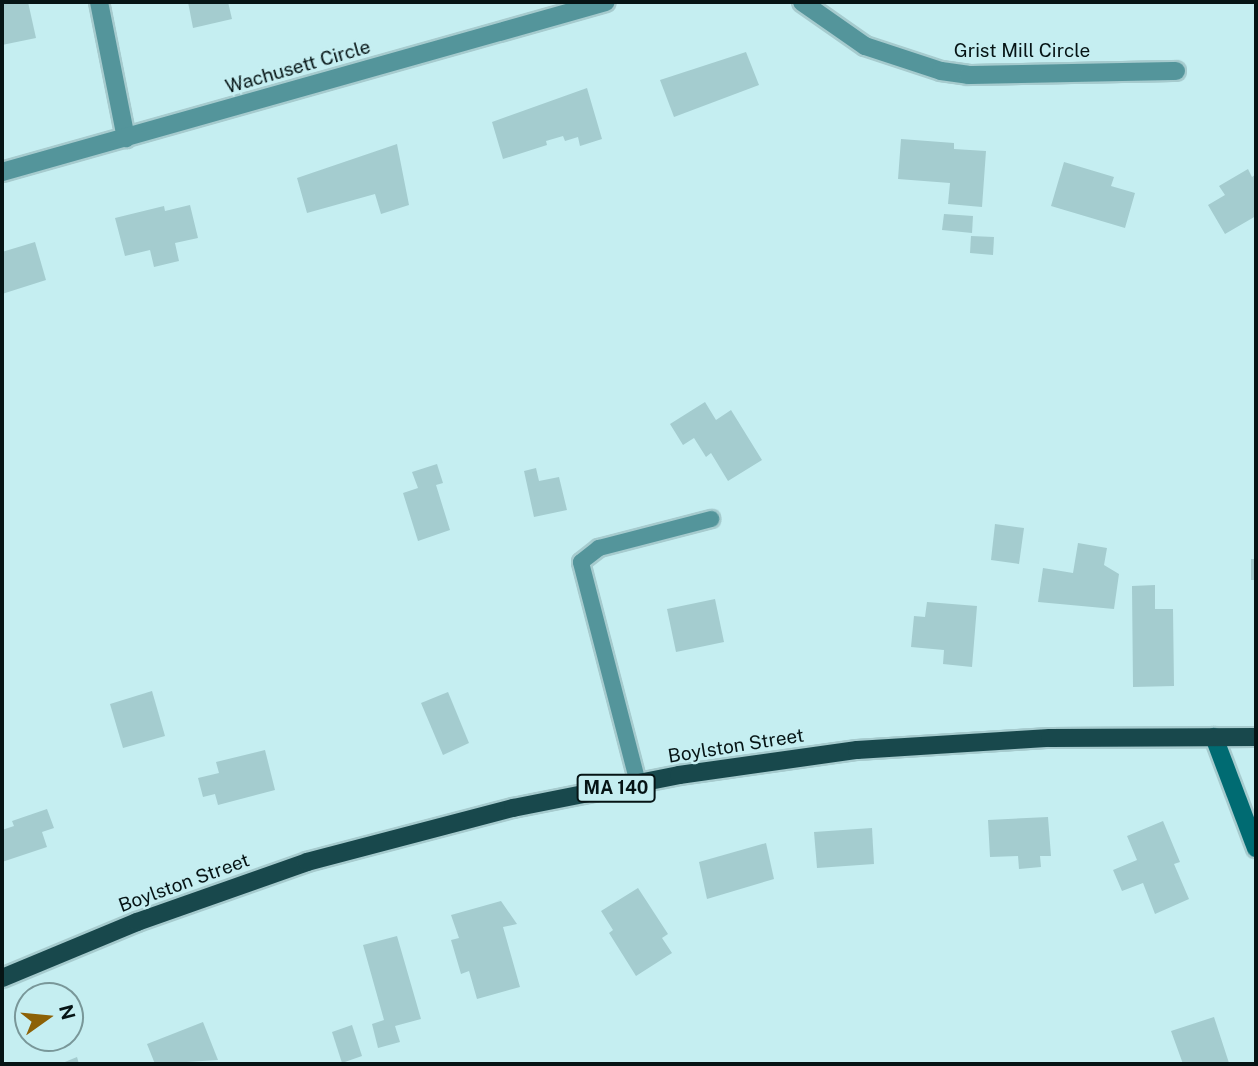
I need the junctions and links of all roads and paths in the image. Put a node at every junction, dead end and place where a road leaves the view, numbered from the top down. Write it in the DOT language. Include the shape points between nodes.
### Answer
graph roads {
  1 [pos="99,2"];
  2 [pos="606,2"];
  3 [pos="802,2"];
  4 [pos="1175,71"];
  5 [pos="126,138"];
  6 [pos="2,172"];
  7 [pos="711,519"];
  8 [pos="1214,737"];
  9 [pos="1256,737"];
  10 [pos="638,783"];
  11 [pos="1256,848"];
  12 [pos="2,978"];
  1 -- 5 [label="street"];
  2 -- 5 [label="street, Wachusett Circle"];
  3 -- 4 [label="street, Grist Mill Circle" via="866,46 941,71 968,75"];
  5 -- 6 [label="street, Wachusett Circle"];
  7 -- 10 [label="lane" via="599,548 581,562"];
  8 -- 9 [label="main road, Boylston Street / MA 140"];
  8 -- 10 [label="main road, Boylston Street / MA 140" via="1050,738 857,750"];
  8 -- 11 [label="street"];
  10 -- 12 [label="main road, Boylston Street / MA 140" via="488,814 307,862 137,922"];
}
